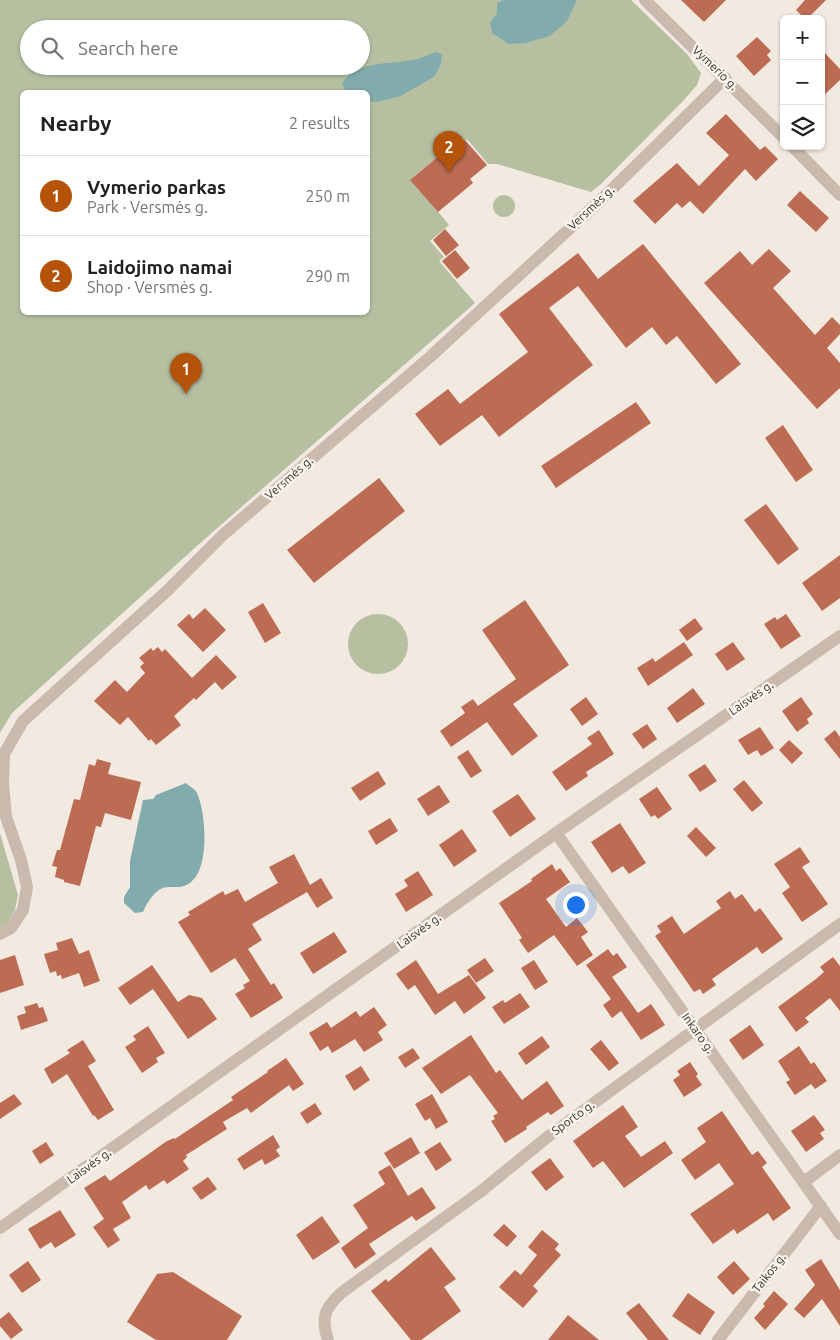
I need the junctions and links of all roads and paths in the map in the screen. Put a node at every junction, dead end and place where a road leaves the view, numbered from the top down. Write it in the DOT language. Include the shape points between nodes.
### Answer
graph roads {
  1 [pos="645,0"];
  2 [pos="726,78"];
  3 [pos="780,134"];
  4 [pos="796,150"];
  5 [pos="840,195"];
  6 [pos="840,636"];
  7 [pos="556,833"];
  8 [pos="840,924"];
  9 [pos="0,934"];
  10 [pos="696,1030"];
  11 [pos="840,1155"];
  12 [pos="804,1182"];
  13 [pos="821,1206"];
  14 [pos="0,1228"];
  15 [pos="840,1234"];
  16 [pos="328,1340"];
  17 [pos="718,1340"];
  1 -- 2 [label="street, Vymerio g."];
  2 -- 3 [label="street, Vymerio g."];
  2 -- 9 [label="street, Versmės g." via="603,198 430,357 224,534 168,590 23,722 4,754 3,783 6,816 27,887 23,910 11,928"];
  4 -- 5 [label="street"];
  6 -- 7 [label="street, Laisvės g."];
  7 -- 10 [label="street, Inkaro g."];
  7 -- 14 [label="street, Laisvės g."];
  8 -- 10 [label="street, Sporto g."];
  10 -- 12 [label="street, Inkaro g."];
  10 -- 16 [label="street, Sporto g." via="550,1135 480,1192 341,1293 324,1314 323,1326"];
  11 -- 12 [label="street"];
  12 -- 13 [label="street, Inkaro g."];
  13 -- 15 [label="street, Inkaro g."];
  13 -- 17 [label="street, Taikos g."];
}
